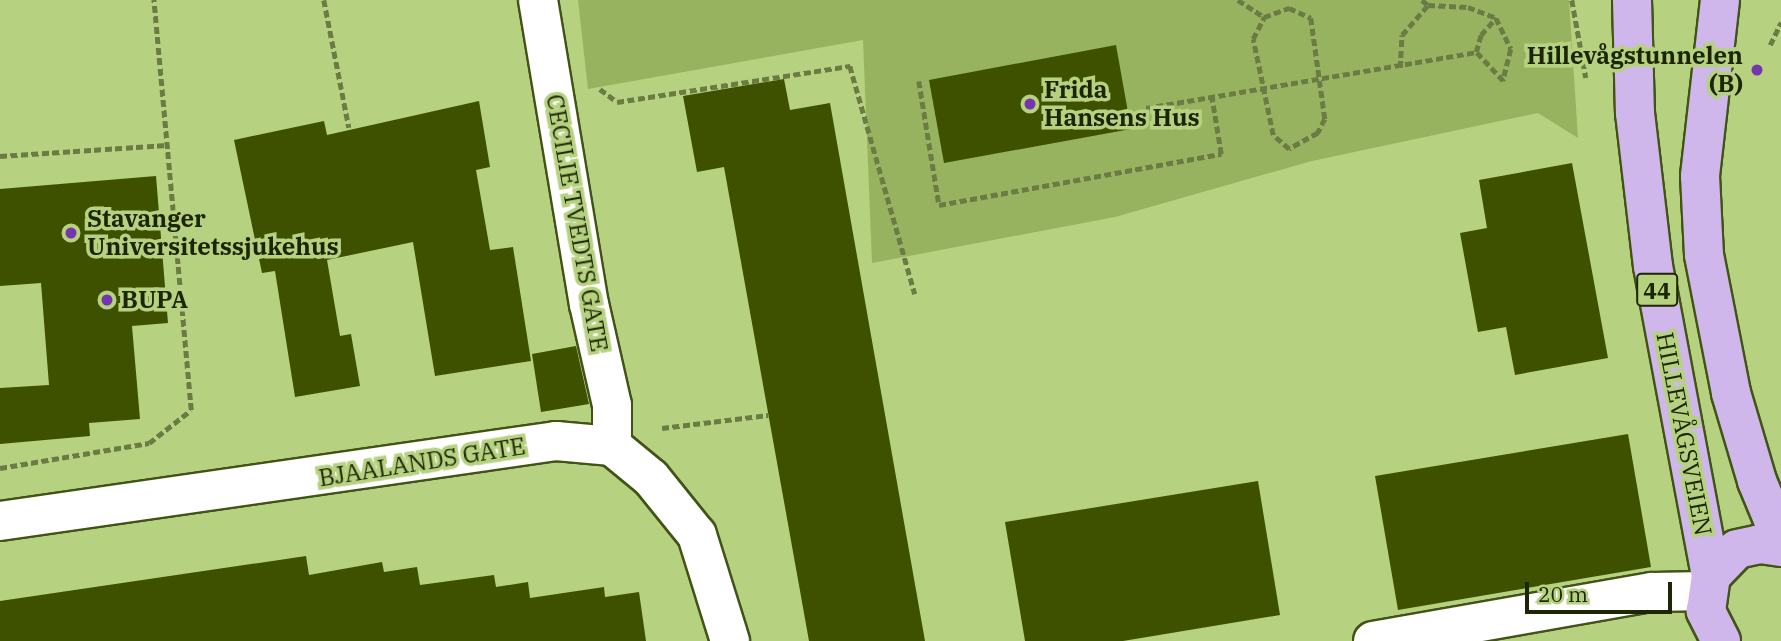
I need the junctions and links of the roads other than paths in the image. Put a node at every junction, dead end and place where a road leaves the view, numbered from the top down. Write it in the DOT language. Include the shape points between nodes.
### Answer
graph roads {
  1 [pos="538,0"];
  2 [pos="1632,0"];
  3 [pos="1720,0"];
  4 [pos="612,446"];
  5 [pos="0,521"];
  6 [pos="1781,539"];
  7 [pos="1781,547"];
  8 [pos="1708,584"];
  9 [pos="730,641"];
  10 [pos="1373,641"];
  11 [pos="1721,641"];
  1 -- 4 [label="street, CECILIE TVEDTS GATE" via="589,303 612,405"];
  2 -- 8 [label="main road, HILLEVÅGSVEIEN / 44" via="1635,113 1653,266"];
  3 -- 6 [label="main road, 44" via="1702,149 1704,255 1731,393 1757,481"];
  4 -- 5 [label="street, BJAALANDS GATE" via="556,441"];
  4 -- 9 [label="street" via="650,478 697,535"];
  7 -- 8 [label="main road" via="1760,544 1737,550"];
  8 -- 10 [label="street"];
  8 -- 11 [label="main road, 44" via="1706,611"];
}
